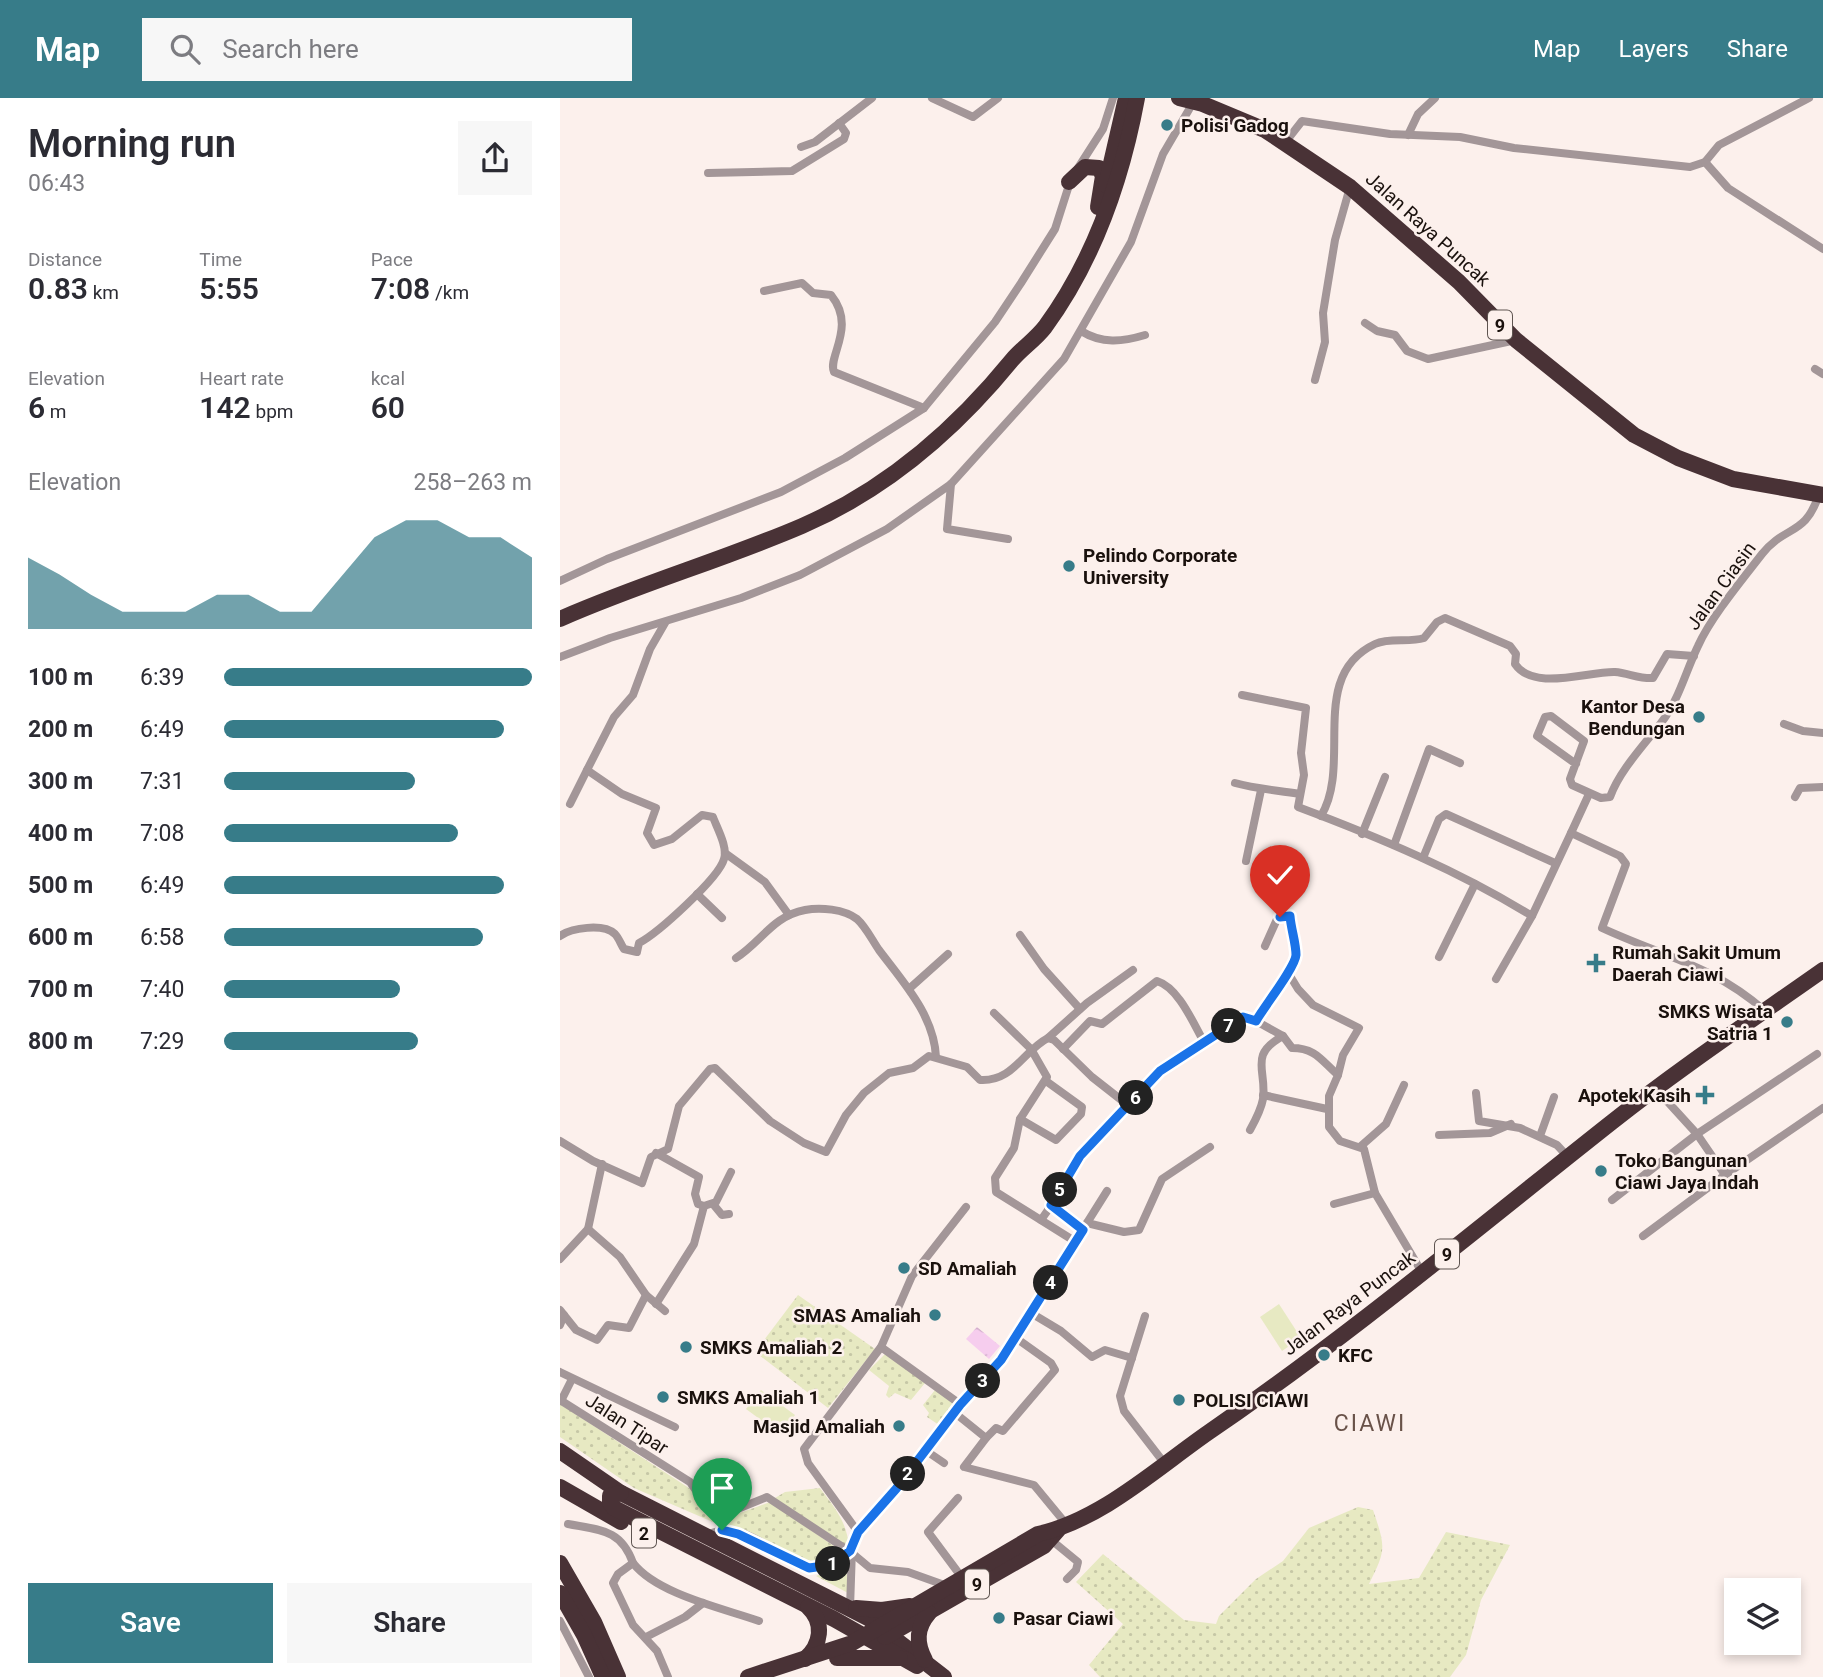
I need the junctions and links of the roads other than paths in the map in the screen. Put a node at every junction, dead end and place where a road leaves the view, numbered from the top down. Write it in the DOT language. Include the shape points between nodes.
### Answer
graph roads {
  1 [pos="872,98"];
  2 [pos="932,98"];
  3 [pos="998,98"];
  4 [pos="1112,98"];
  5 [pos="1435,98"];
  6 [pos="1809,98"];
  7 [pos="1193,100"];
  8 [pos="1136,101"];
  9 [pos="839,123"];
  10 [pos="1408,135"];
  11 [pos="1284,144"];
  12 [pos="801,147"];
  13 [pos="1705,162"];
  14 [pos="708,173"];
  15 [pos="1069,183"];
  16 [pos="1350,187"];
  17 [pos="1098,206"];
  18 [pos="1823,248"];
  19 [pos="764,291"];
  20 [pos="1365,323"];
  21 [pos="1081,331"];
  22 [pos="1145,335"];
  23 [pos="1516,340"];
  24 [pos="1021,348"];
  25 [pos="1815,369"];
  26 [pos="1823,374"];
  27 [pos="1315,380"];
  28 [pos="924,408"];
  29 [pos="951,484"];
  30 [pos="1821,495"];
  31 [pos="1009,539"];
  32 [pos="560,580"];
  33 [pos="560,619"];
  34 [pos="665,623"];
  35 [pos="1694,656"];
  36 [pos="560,657"];
  37 [pos="1242,695"];
  38 [pos="1784,724"];
  39 [pos="1823,733"];
  40 [pos="1460,763"];
  41 [pos="1576,764"];
  42 [pos="587,770"];
  43 [pos="1385,777"];
  44 [pos="1235,783"];
  45 [pos="1823,787"];
  46 [pos="1261,790"];
  47 [pos="1300,794"];
  48 [pos="1589,794"];
  49 [pos="1795,797"];
  50 [pos="570,804"];
  51 [pos="1321,817"];
  52 [pos="1571,833"];
  53 [pos="1362,834"];
  54 [pos="1394,845"];
  55 [pos="725,853"];
  56 [pos="1423,858"];
  57 [pos="1246,862"];
  58 [pos="1555,863"];
  59 [pos="1475,884"];
  60 [pos="697,894"];
  61 [pos="789,915"];
  62 [pos="1532,916"];
  63 [pos="722,918"];
  64 [pos="1020,935"];
  65 [pos="560,936"];
  66 [pos="1265,946"];
  67 [pos="948,954"];
  68 [pos="1439,957"];
  69 [pos="736,958"];
  70 [pos="1133,970"];
  71 [pos="1823,970"];
  72 [pos="1287,971"];
  73 [pos="1496,979"];
  74 [pos="910,988"];
  75 [pos="1080,1009"];
  76 [pos="1765,1011"];
  77 [pos="994,1013"];
  78 [pos="1256,1021"];
  79 [pos="1283,1036"];
  80 [pos="1048,1038"];
  81 [pos="1204,1042"];
  82 [pos="1031,1049"];
  83 [pos="1063,1049"];
  84 [pos="1818,1054"];
  85 [pos="936,1057"];
  86 [pos="1338,1075"];
  87 [pos="1046,1081"];
  88 [pos="1404,1085"];
  89 [pos="1656,1089"];
  90 [pos="1476,1093"];
  91 [pos="1263,1095"];
  92 [pos="1554,1097"];
  93 [pos="1129,1106"];
  94 [pos="1823,1108"];
  95 [pos="1327,1109"];
  96 [pos="1020,1119"];
  97 [pos="1511,1124"];
  98 [pos="1250,1130"];
  99 [pos="1697,1134"];
  100 [pos="1439,1135"];
  101 [pos="1540,1136"];
  102 [pos="560,1141"];
  103 [pos="1361,1146"];
  104 [pos="1210,1147"];
  105 [pos="656,1153"];
  106 [pos="1569,1158"];
  107 [pos="602,1164"];
  108 [pos="731,1172"];
  109 [pos="1725,1175"];
  110 [pos="1107,1191"];
  111 [pos="1375,1193"];
  112 [pos="1612,1200"];
  113 [pos="713,1204"];
  114 [pos="1334,1204"];
  115 [pos="704,1206"];
  116 [pos="966,1206"];
  117 [pos="1048,1210"];
  118 [pos="729,1214"];
  119 [pos="1041,1220"];
  120 [pos="1085,1226"];
  121 [pos="588,1229"];
  122 [pos="1643,1236"];
  123 [pos="1076,1242"];
  124 [pos="560,1259"];
  125 [pos="1423,1274"];
  126 [pos="646,1295"];
  127 [pos="656,1304"];
  128 [pos="665,1311"];
  129 [pos="562,1312"];
  130 [pos="1031,1313"];
  131 [pos="1145,1316"];
  132 [pos="560,1325"];
  133 [pos="1016,1338"];
  134 [pos="881,1347"];
  135 [pos="1132,1358"];
  136 [pos="560,1372"];
  137 [pos="572,1379"];
  138 [pos="560,1401"];
  139 [pos="960,1405"];
  140 [pos="955,1413"];
  141 [pos="675,1427"];
  142 [pos="986,1438"];
  143 [pos="925,1450"];
  144 [pos="560,1451"];
  145 [pos="944,1463"];
  146 [pos="1165,1464"];
  147 [pos="596,1477"];
  148 [pos="560,1487"];
  149 [pos="621,1493"];
  150 [pos="958,1498"];
  151 [pos="582,1501"];
  152 [pos="568,1524"];
  153 [pos="1058,1531"];
  154 [pos="858,1532"];
  155 [pos="705,1536"];
  156 [pos="852,1551"];
  157 [pos="560,1563"];
  158 [pos="633,1563"];
  159 [pos="733,1568"];
  160 [pos="1067,1579"];
  161 [pos="956,1583"];
  162 [pos="560,1593"];
  163 [pos="703,1603"];
  164 [pos="805,1604"];
  165 [pos="850,1608"];
  166 [pos="924,1608"];
  167 [pos="560,1621"];
  168 [pos="760,1621"];
  169 [pos="878,1635"];
  170 [pos="646,1637"];
  171 [pos="836,1658"];
  172 [pos="906,1658"];
  173 [pos="805,1660"];
  174 [pos="928,1670"];
  175 [pos="589,1677"];
  176 [pos="603,1677"];
  177 [pos="618,1677"];
  178 [pos="668,1677"];
  179 [pos="748,1677"];
  180 [pos="775,1677"];
  181 [pos="944,1677"];
  1 -- 9 [label="street"];
  2 -- 3 [label="street" via="973,117"];
  4 -- 15 [label="street" via="1101,133"];
  5 -- 10 [label="street" via="1420,112"];
  6 -- 13 [label="street" via="1719,145"];
  7 -- 11 [label="highway, Jalan Raya Puncak / 9" via="1265,130"];
  7 -- 21 [label="street" via="1164,155 1131,242"];
  8 -- 17 [label="highway"];
  8 -- 24 [label="highway" via="1120,176 1087,255 1046,325"];
  9 -- 12 [label="street"];
  9 -- 14 [label="street" via="846,133 844,139 792,171"];
  10 -- 11 [label="street" via="1302,121"];
  10 -- 13 [label="street" via="1466,138 1514,148 1668,165 1690,167"];
  11 -- 16 [label="highway, Jalan Raya Puncak / 9"];
  13 -- 18 [label="street" via="1728,188"];
  15 -- 17 [label="highway" via="1085,167 1099,169 1103,176"];
  15 -- 28 [label="street" via="1055,229 1027,274 995,322"];
  16 -- 23 [label="highway, Jalan Raya Puncak / 9" via="1459,282"];
  16 -- 27 [label="street" via="1335,240 1323,313 1324,347"];
  17 -- 24 [label="highway" via="1068,272"];
  19 -- 28 [label="street" via="802,283 813,293 831,295 842,333 832,363 834,372"];
  20 -- 23 [label="street" via="1395,335 1406,351 1428,359"];
  21 -- 22 [label="street" via="1114,341"];
  21 -- 29 [label="street" via="1056,369"];
  23 -- 30 [label="highway, Jalan Raya Puncak / 9" via="1652,446 1733,479"];
  24 -- 33 [label="highway" via="959,421 857,497 803,525"];
  25 -- 26 [label="street"];
  28 -- 32 [label="street" via="781,492"];
  29 -- 31 [label="street" via="947,529"];
  29 -- 34 [label="street" via="887,529 800,575"];
  30 -- 35 [label="street, Jalan Ciasin" via="1809,519 1764,551"];
  34 -- 36 [label="street"];
  34 -- 42 [label="street" via="634,695 614,717"];
  35 -- 48 [label="street, Jalan Ciasin" via="1681,692 1610,797"];
  35 -- 51 [label="street" via="1667,654 1653,678 1614,672 1555,680 1519,670 1510,646 1445,618 1424,638 1378,642 1359,656 1339,681 1332,782"];
  37 -- 47 [label="street" via="1306,708"];
  38 -- 39 [label="street"];
  40 -- 54 [label="street" via="1429,749"];
  41 -- 41 [label="street" via="1583,739 1547,716 1537,736"];
  41 -- 48 [label="street" via="1571,783"];
  42 -- 50 [label="street"];
  42 -- 55 [label="street" via="622,794 656,808 647,833 654,845 672,839 706,814 713,817"];
  43 -- 53 [label="street"];
  44 -- 46 [label="street"];
  45 -- 49 [label="street" via="1800,788"];
  46 -- 47 [label="street"];
  46 -- 57 [label="street"];
  47 -- 51 [label="street" via="1297,806"];
  48 -- 52 [label="street"];
  51 -- 53 [label="street"];
  52 -- 58 [label="street"];
  52 -- 76 [label="street" via="1619,856 1626,864 1602,928 1704,969"];
  53 -- 54 [label="street"];
  54 -- 56 [label="street"];
  55 -- 60 [label="street" via="722,864"];
  55 -- 61 [label="street" via="765,882"];
  56 -- 58 [label="street" via="1439,819 1446,814"];
  56 -- 59 [label="street"];
  58 -- 62 [label="street"];
  59 -- 62 [label="street"];
  59 -- 68 [label="street"];
  60 -- 63 [label="street"];
  60 -- 65 [label="street" via="634,952 624,949 615,934 607,931 571,930"];
  61 -- 69 [label="street" via="768,927 754,946"];
  61 -- 74 [label="street" via="824,908 854,917"];
  62 -- 73 [label="street"];
  64 -- 75 [label="street"];
  66 -- 72 [label="street" via="1278,917 1290,916 1296,956"];
  67 -- 74 [label="street"];
  70 -- 75 [label="street"];
  71 -- 76 [label="highway, Jalan Raya Puncak / 9"];
  72 -- 78 [label="street"];
  72 -- 86 [label="street" via="1298,989 1323,1012 1359,1028 1343,1055"];
  74 -- 85 [label="street" via="933,1035"];
  75 -- 80 [label="street"];
  76 -- 89 [label="highway, Jalan Raya Puncak / 9"];
  77 -- 82 [label="street"];
  78 -- 79 [label="street"];
  78 -- 81 [label="street" via="1243,1017"];
  79 -- 86 [label="street" via="1292,1048 1317,1053"];
  79 -- 91 [label="street" via="1270,1043 1263,1055"];
  80 -- 82 [label="street"];
  80 -- 83 [label="street"];
  81 -- 83 [label="street" via="1179,1001 1157,981 1101,1025 1091,1021"];
  81 -- 93 [label="street" via="1160,1071"];
  82 -- 85 [label="street" via="1011,1071 987,1080 980,1080 967,1067"];
  82 -- 87 [label="street"];
  83 -- 93 [label="street"];
  84 -- 99 [label="street"];
  85 -- 105 [label="street" via="926,1056 914,1068 894,1070 876,1082 846,1115 826,1152 770,1121 721,1071 710,1069 679,1105 668,1149"];
  86 -- 95 [label="street"];
  87 -- 96 [label="street"];
  87 -- 96 [label="street" via="1082,1107 1081,1114 1056,1140"];
  88 -- 103 [label="street" via="1386,1124"];
  89 -- 99 [label="street"];
  89 -- 106 [label="highway, Jalan Raya Puncak / 9"];
  90 -- 97 [label="street" via="1479,1121"];
  91 -- 95 [label="street"];
  91 -- 98 [label="street"];
  92 -- 101 [label="street"];
  93 -- 120 [label="street" via="1080,1156 1051,1205"];
  94 -- 109 [label="street"];
  95 -- 103 [label="street" via="1333,1136"];
  96 -- 119 [label="street" via="1014,1146 997,1174 995,1188 999,1196"];
  97 -- 100 [label="street" via="1490,1133"];
  97 -- 101 [label="street"];
  99 -- 109 [label="street"];
  99 -- 112 [label="street"];
  101 -- 106 [label="street"];
  102 -- 107 [label="street"];
  103 -- 111 [label="street"];
  104 -- 120 [label="street" via="1162,1178 1139,1230 1124,1233"];
  105 -- 107 [label="street" via="642,1183"];
  105 -- 115 [label="street" via="699,1177 696,1197"];
  106 -- 125 [label="highway, Jalan Raya Puncak / 9"];
  107 -- 121 [label="street"];
  108 -- 113 [label="street"];
  109 -- 122 [label="street"];
  110 -- 120 [label="street"];
  111 -- 114 [label="street"];
  111 -- 125 [label="street"];
  113 -- 115 [label="street"];
  113 -- 118 [label="street" via="722,1215"];
  115 -- 127 [label="street" via="694,1244"];
  116 -- 134 [label="street" via="912,1276"];
  117 -- 119 [label="street"];
  119 -- 123 [label="street"];
  120 -- 123 [label="street"];
  121 -- 124 [label="street"];
  121 -- 126 [label="street" via="620,1257"];
  123 -- 130 [label="street"];
  125 -- 146 [label="highway, Jalan Raya Puncak / 9"];
  126 -- 127 [label="street"];
  126 -- 129 [label="street" via="629,1328 608,1325 597,1340 576,1330"];
  127 -- 128 [label="street"];
  129 -- 132 [label="street"];
  130 -- 133 [label="street"];
  130 -- 135 [label="street" via="1092,1357 1105,1350"];
  131 -- 135 [label="street"];
  133 -- 139 [label="street"];
  133 -- 142 [label="street" via="1055,1370 1003,1431 996,1428"];
  134 -- 139 [label="street"];
  134 -- 154 [label="street" via="804,1451"];
  135 -- 146 [label="street" via="1120,1391 1122,1406"];
  136 -- 137 [label="street"];
  137 -- 138 [label="street"];
  137 -- 141 [label="street"];
  138 -- 156 [label="street, Jalan Tipar" via="690,1482 709,1508 728,1512 767,1497"];
  139 -- 140 [label="street"];
  140 -- 142 [label="street"];
  140 -- 143 [label="street"];
  142 -- 153 [label="street" via="964,1467 1034,1485"];
  143 -- 145 [label="street"];
  143 -- 154 [label="street"];
  144 -- 147 [label="highway, 2"];
  146 -- 153 [label="highway, Jalan Raya Puncak / 9"];
  147 -- 149 [label="highway, 2"];
  147 -- 151 [label="highway" via="596,1496"];
  148 -- 151 [label="highway, 2"];
  149 -- 155 [label="highway, 2"];
  149 -- 159 [label="highway, 2" via="611,1495 612,1507"];
  150 -- 161 [label="street" via="928,1532"];
  151 -- 159 [label="highway, 2" via="680,1550"];
  152 -- 158 [label="street" via="613,1534"];
  153 -- 160 [label="street" via="1078,1562"];
  153 -- 161 [label="highway, 9" via="1038,1535"];
  153 -- 166 [label="highway, 9" via="1044,1546"];
  154 -- 156 [label="street"];
  155 -- 156 [label="street" via="731,1531 809,1568 831,1565"];
  155 -- 165 [label="highway, 2"];
  156 -- 161 [label="street" via="874,1569"];
  156 -- 165 [label="street"];
  157 -- 177 [label="highway" via="594,1622"];
  158 -- 163 [label="street" via="645,1576"];
  158 -- 170 [label="street" via="613,1583 633,1625"];
  159 -- 164 [label="highway, 2"];
  161 -- 166 [label="highway, 9"];
  162 -- 176 [label="highway"];
  163 -- 168 [label="street"];
  163 -- 170 [label="street"];
  164 -- 169 [label="highway, 2"];
  164 -- 173 [label="highway" via="816,1615 820,1629 815,1648"];
  165 -- 166 [label="highway"];
  165 -- 169 [label="highway, 2"];
  166 -- 169 [label="highway, 9"];
  166 -- 174 [label="highway" via="918,1637"];
  167 -- 175 [label="street"];
  169 -- 171 [label="highway, 9"];
  169 -- 172 [label="highway"];
  169 -- 173 [label="highway, 9"];
  169 -- 174 [label="highway"];
  170 -- 178 [label="street"];
  171 -- 172 [label="highway"];
  171 -- 180 [label="highway, 9"];
  172 -- 174 [label="highway"];
  173 -- 179 [label="highway, 9"];
  174 -- 181 [label="highway"];
}
